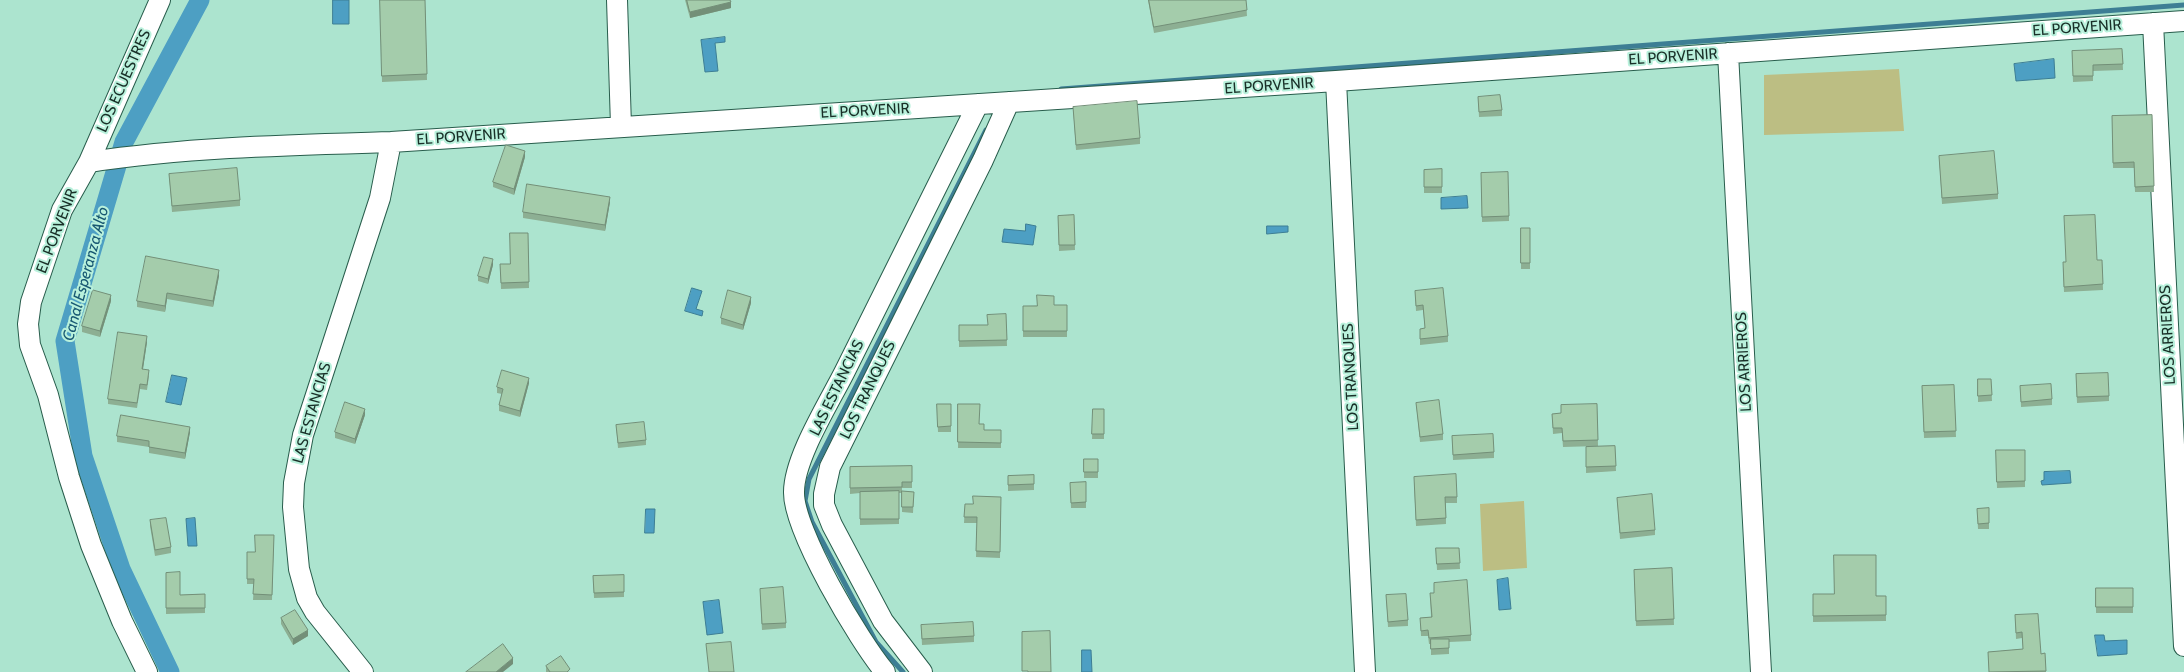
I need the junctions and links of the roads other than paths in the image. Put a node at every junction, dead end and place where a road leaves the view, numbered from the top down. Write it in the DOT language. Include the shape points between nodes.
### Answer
graph roads {
  1 [pos="160,0"];
  2 [pos="617,0"];
  3 [pos="2184,21"];
  4 [pos="2153,23"];
  5 [pos="1728,53"];
  6 [pos="1336,81"];
  7 [pos="1009,102"];
  8 [pos="978,104"];
  9 [pos="621,126"];
  10 [pos="391,142"];
  11 [pos="89,162"];
  12 [pos="2184,646"];
  13 [pos="147,672"];
  14 [pos="363,672"];
  15 [pos="885,672"];
  16 [pos="922,672"];
  17 [pos="1365,672"];
  18 [pos="1761,672"];
  1 -- 11 [label="street, LOS ECUESTRES"];
  2 -- 9 [label="street"];
  3 -- 4 [label="street, EL PORVENIR"];
  4 -- 5 [label="street, EL PORVENIR"];
  4 -- 12 [label="street, LOS ARRIEROS"];
  5 -- 6 [label="street, EL PORVENIR"];
  5 -- 18 [label="street, LOS ARRIEROS"];
  6 -- 7 [label="street, EL PORVENIR"];
  6 -- 17 [label="street, LOS TRANQUES"];
  7 -- 8 [label="street, EL PORVENIR"];
  7 -- 16 [label="street, LOS TRANQUES" via="830,467 825,485 824,505 832,525 882,621"];
  8 -- 9 [label="street, EL PORVENIR"];
  8 -- 15 [label="street, LAS ESTANCIAS" via="825,410 795,479 794,502 800,522 841,606"];
  9 -- 10 [label="street, EL PORVENIR"];
  10 -- 11 [label="street, EL PORVENIR" via="246,146"];
  10 -- 14 [label="street, LAS ESTANCIAS" via="380,198 303,435 294,483 299,569 307,598"];
  11 -- 13 [label="street, EL PORVENIR" via="62,210 31,302 28,335 91,545"];
}
